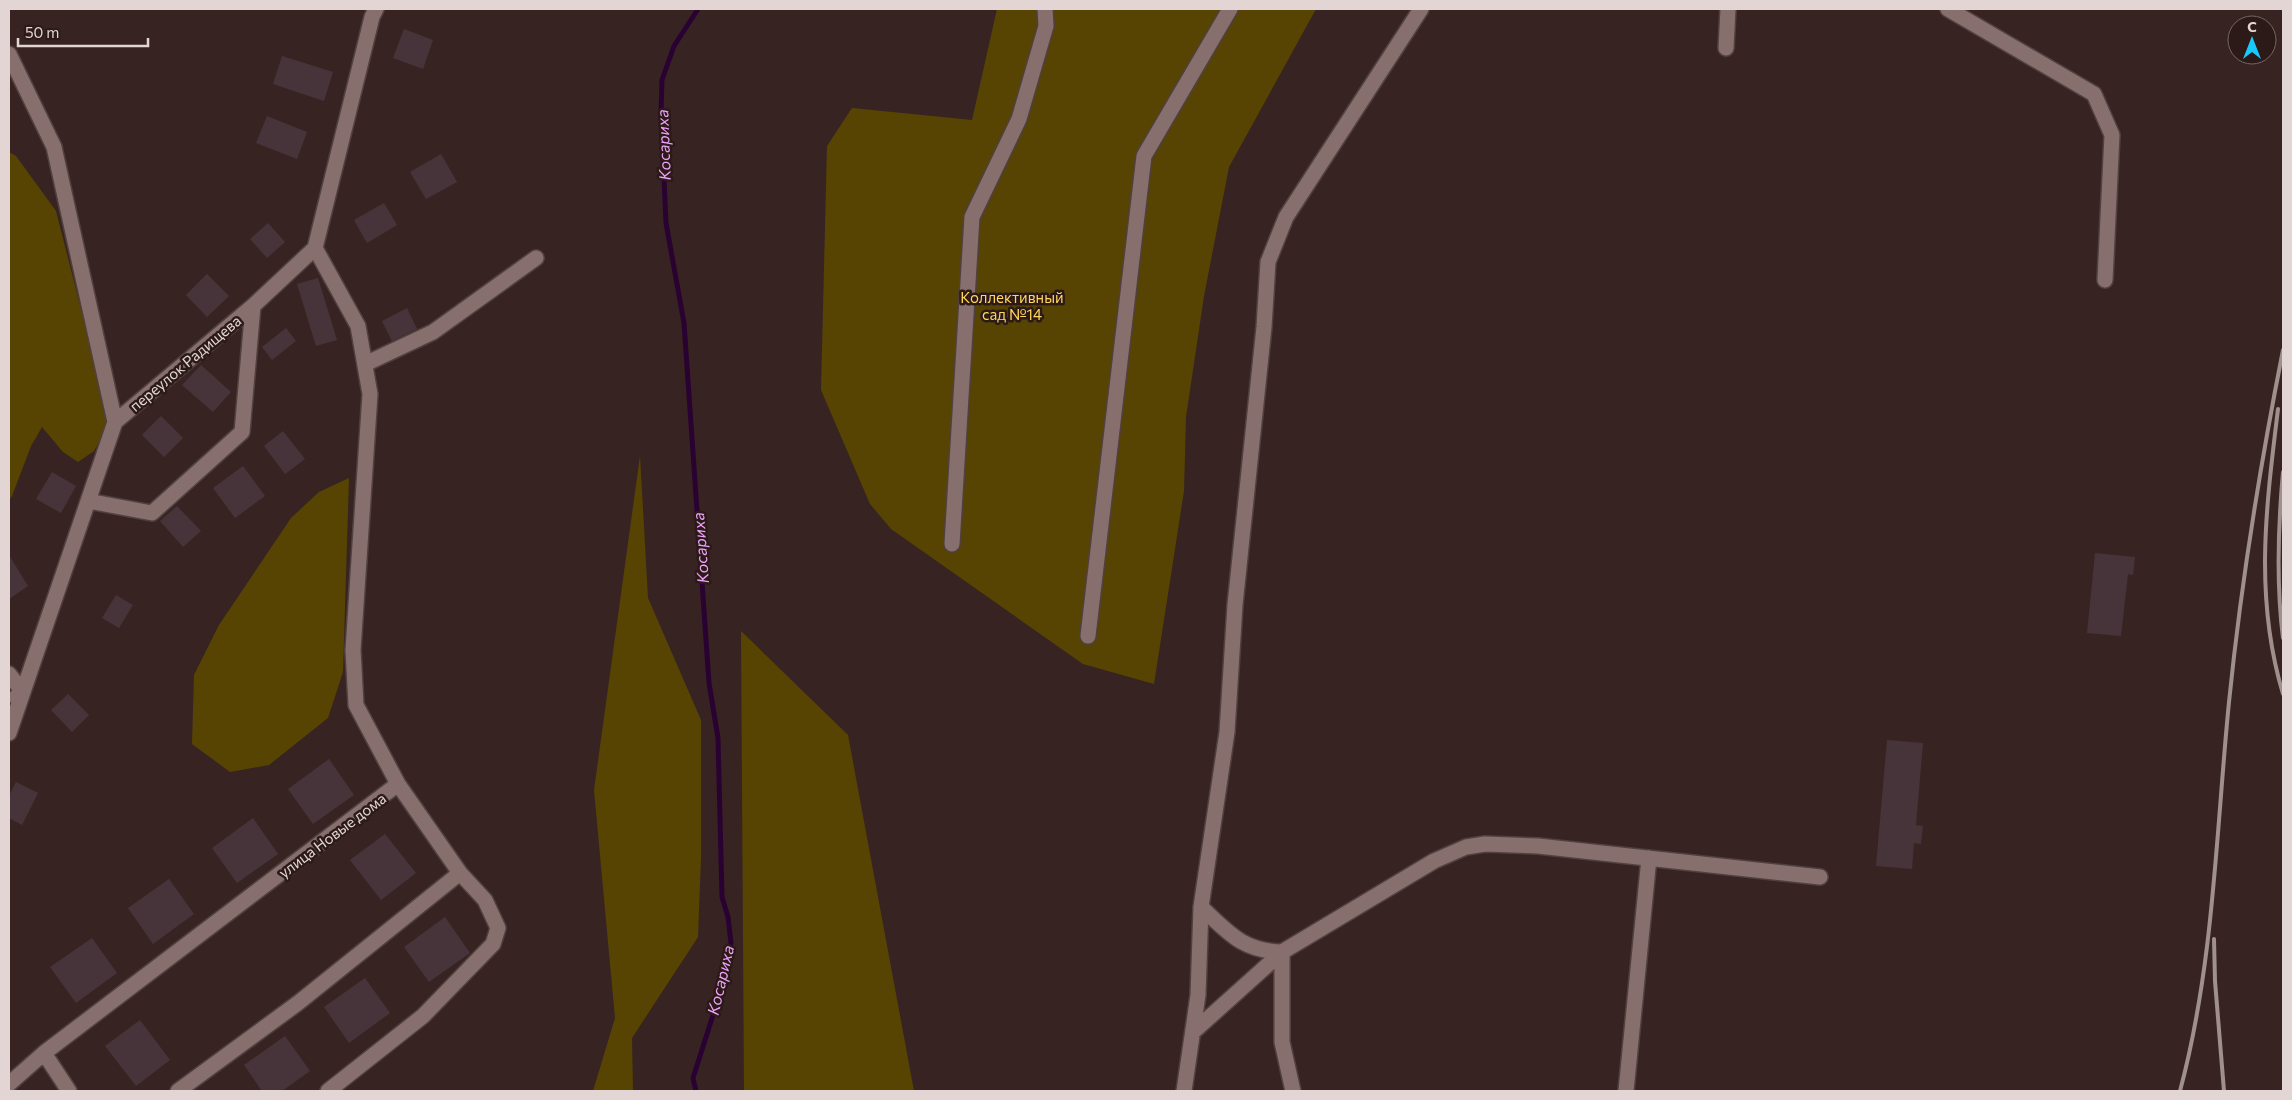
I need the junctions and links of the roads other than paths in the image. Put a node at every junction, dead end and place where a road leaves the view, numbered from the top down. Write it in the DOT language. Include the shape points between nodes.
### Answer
graph roads {
  1 [pos="376,9"];
  2 [pos="1045,9"];
  3 [pos="1230,9"];
  4 [pos="1421,9"];
  5 [pos="1728,9"];
  6 [pos="1948,9"];
  7 [pos="1726,48"];
  8 [pos="9,54"];
  9 [pos="314,248"];
  10 [pos="536,258"];
  11 [pos="2105,280"];
  12 [pos="253,306"];
  13 [pos="365,364"];
  14 [pos="115,422"];
  15 [pos="88,501"];
  16 [pos="952,544"];
  17 [pos="1088,636"];
  18 [pos="9,674"];
  19 [pos="23,692"];
  20 [pos="9,702"];
  21 [pos="9,733"];
  22 [pos="398,784"];
  23 [pos="1649,858"];
  24 [pos="460,873"];
  25 [pos="1820,877"];
  26 [pos="1201,907"];
  27 [pos="1282,952"];
  28 [pos="1193,1032"];
  29 [pos="44,1053"];
  30 [pos="9,1084"];
  31 [pos="69,1091"];
  32 [pos="178,1091"];
  33 [pos="328,1091"];
  34 [pos="1184,1091"];
  35 [pos="1293,1091"];
  36 [pos="1626,1091"];
  1 -- 9 [label="street"];
  2 -- 16 [label="street" via="1046,26 1018,120 972,217"];
  3 -- 17 [label="street" via="1144,156"];
  4 -- 26 [label="street" via="1286,217 1268,262 1235,605 1227,732"];
  5 -- 7 [label="street"];
  6 -- 11 [label="street" via="2094,94 2112,135"];
  8 -- 14 [label="street" via="54,147"];
  9 -- 12 [label="street, переулок Радищева"];
  9 -- 13 [label="street" via="358,326"];
  10 -- 13 [label="street" via="434,332"];
  12 -- 14 [label="street, переулок Радищева"];
  12 -- 15 [label="street" via="242,432 152,513"];
  13 -- 22 [label="street" via="370,394 353,650 356,705"];
  14 -- 15 [label="street, переулок Радищева"];
  15 -- 19 [label="street, переулок Радищева"];
  18 -- 19 [label="street"];
  19 -- 20 [label="street"];
  19 -- 21 [label="street, переулок Радищева"];
  22 -- 24 [label="street, улица Новые дома"];
  22 -- 29 [label="street, улица Новые дома"];
  23 -- 25 [label="street"];
  23 -- 27 [label="street" via="1538,846 1485,844 1466,847 1450,852"];
  23 -- 36 [label="street"];
  24 -- 32 [label="street" via="298,1003"];
  24 -- 33 [label="street, улица Новые дома" via="485,900 498,928 493,944 423,1016"];
  26 -- 27 [label="street" via="1246,945 1263,952"];
  26 -- 28 [label="street" via="1198,994"];
  27 -- 28 [label="street"];
  27 -- 35 [label="street" via="1282,1042"];
  28 -- 34 [label="street"];
  29 -- 30 [label="street, улица Новые дома"];
  29 -- 31 [label="street"];
}
